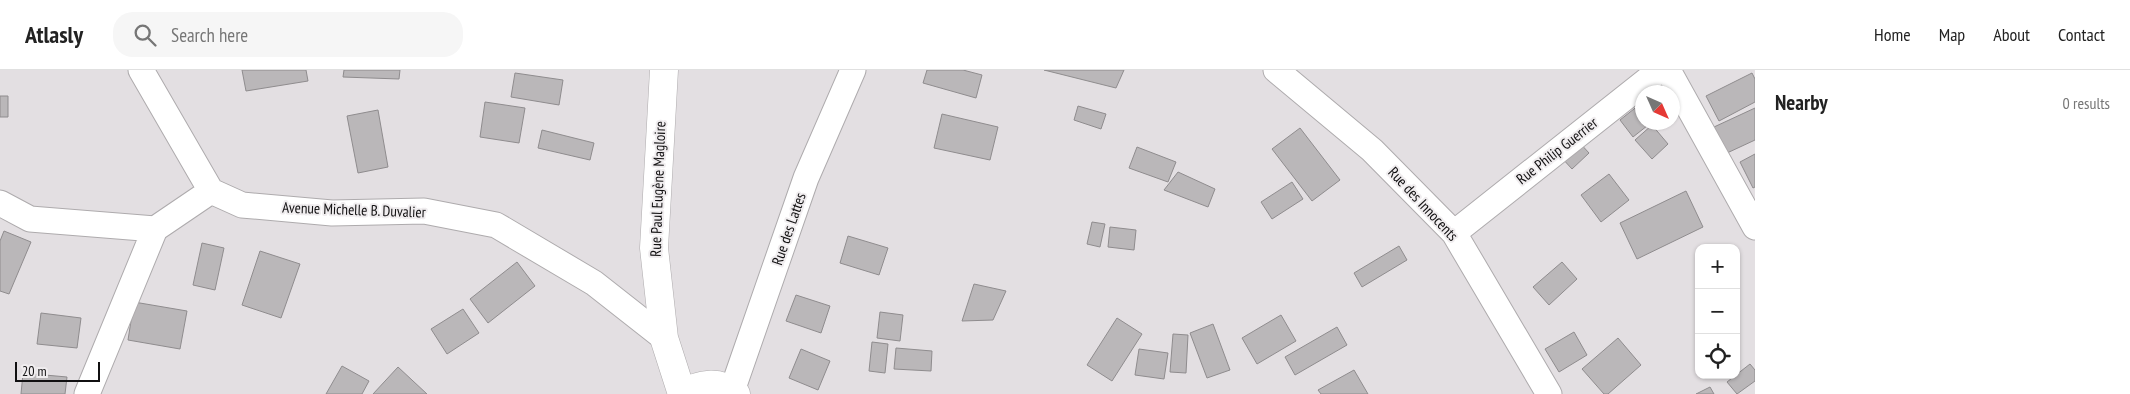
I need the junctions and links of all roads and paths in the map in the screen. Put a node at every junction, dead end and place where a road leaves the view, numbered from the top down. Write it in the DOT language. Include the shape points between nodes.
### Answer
graph roads {
  1 [pos="141,70"];
  2 [pos="664,70"];
  3 [pos="854,70"];
  4 [pos="1276,70"];
  5 [pos="1660,70"];
  6 [pos="1668,70"];
  7 [pos="211,191"];
  8 [pos="0,203"];
  9 [pos="1755,227"];
  10 [pos="155,229"];
  11 [pos="1454,233"];
  12 [pos="664,338"];
  13 [pos="734,392"];
  14 [pos="87,394"];
  15 [pos="682,394"];
  16 [pos="1549,394"];
  1 -- 7 [label="street"];
  2 -- 12 [label="main road, Rue Paul Eugène Magloire" via="654,248"];
  3 -- 13 [label="street, Rue des Lattes" via="806,178"];
  4 -- 11 [label="street, Rue des Innocents" via="1372,150"];
  5 -- 11 [label="street, Rue Philip Guerrier"];
  6 -- 9 [label="street"];
  7 -- 10 [label="street"];
  7 -- 12 [label="street, Avenue Michelle B. Duvalier" via="242,205 332,213 424,211 496,225 594,283"];
  8 -- 10 [label="street" via="30,219"];
  10 -- 14 [label="street"];
  11 -- 16 [label="street, Rue des Innocents"];
  12 -- 15 [label="main road, Rue Paul Eugène Magloire"];
  13 -- 15 [label="main road" via="720,385 707,384"];
}
